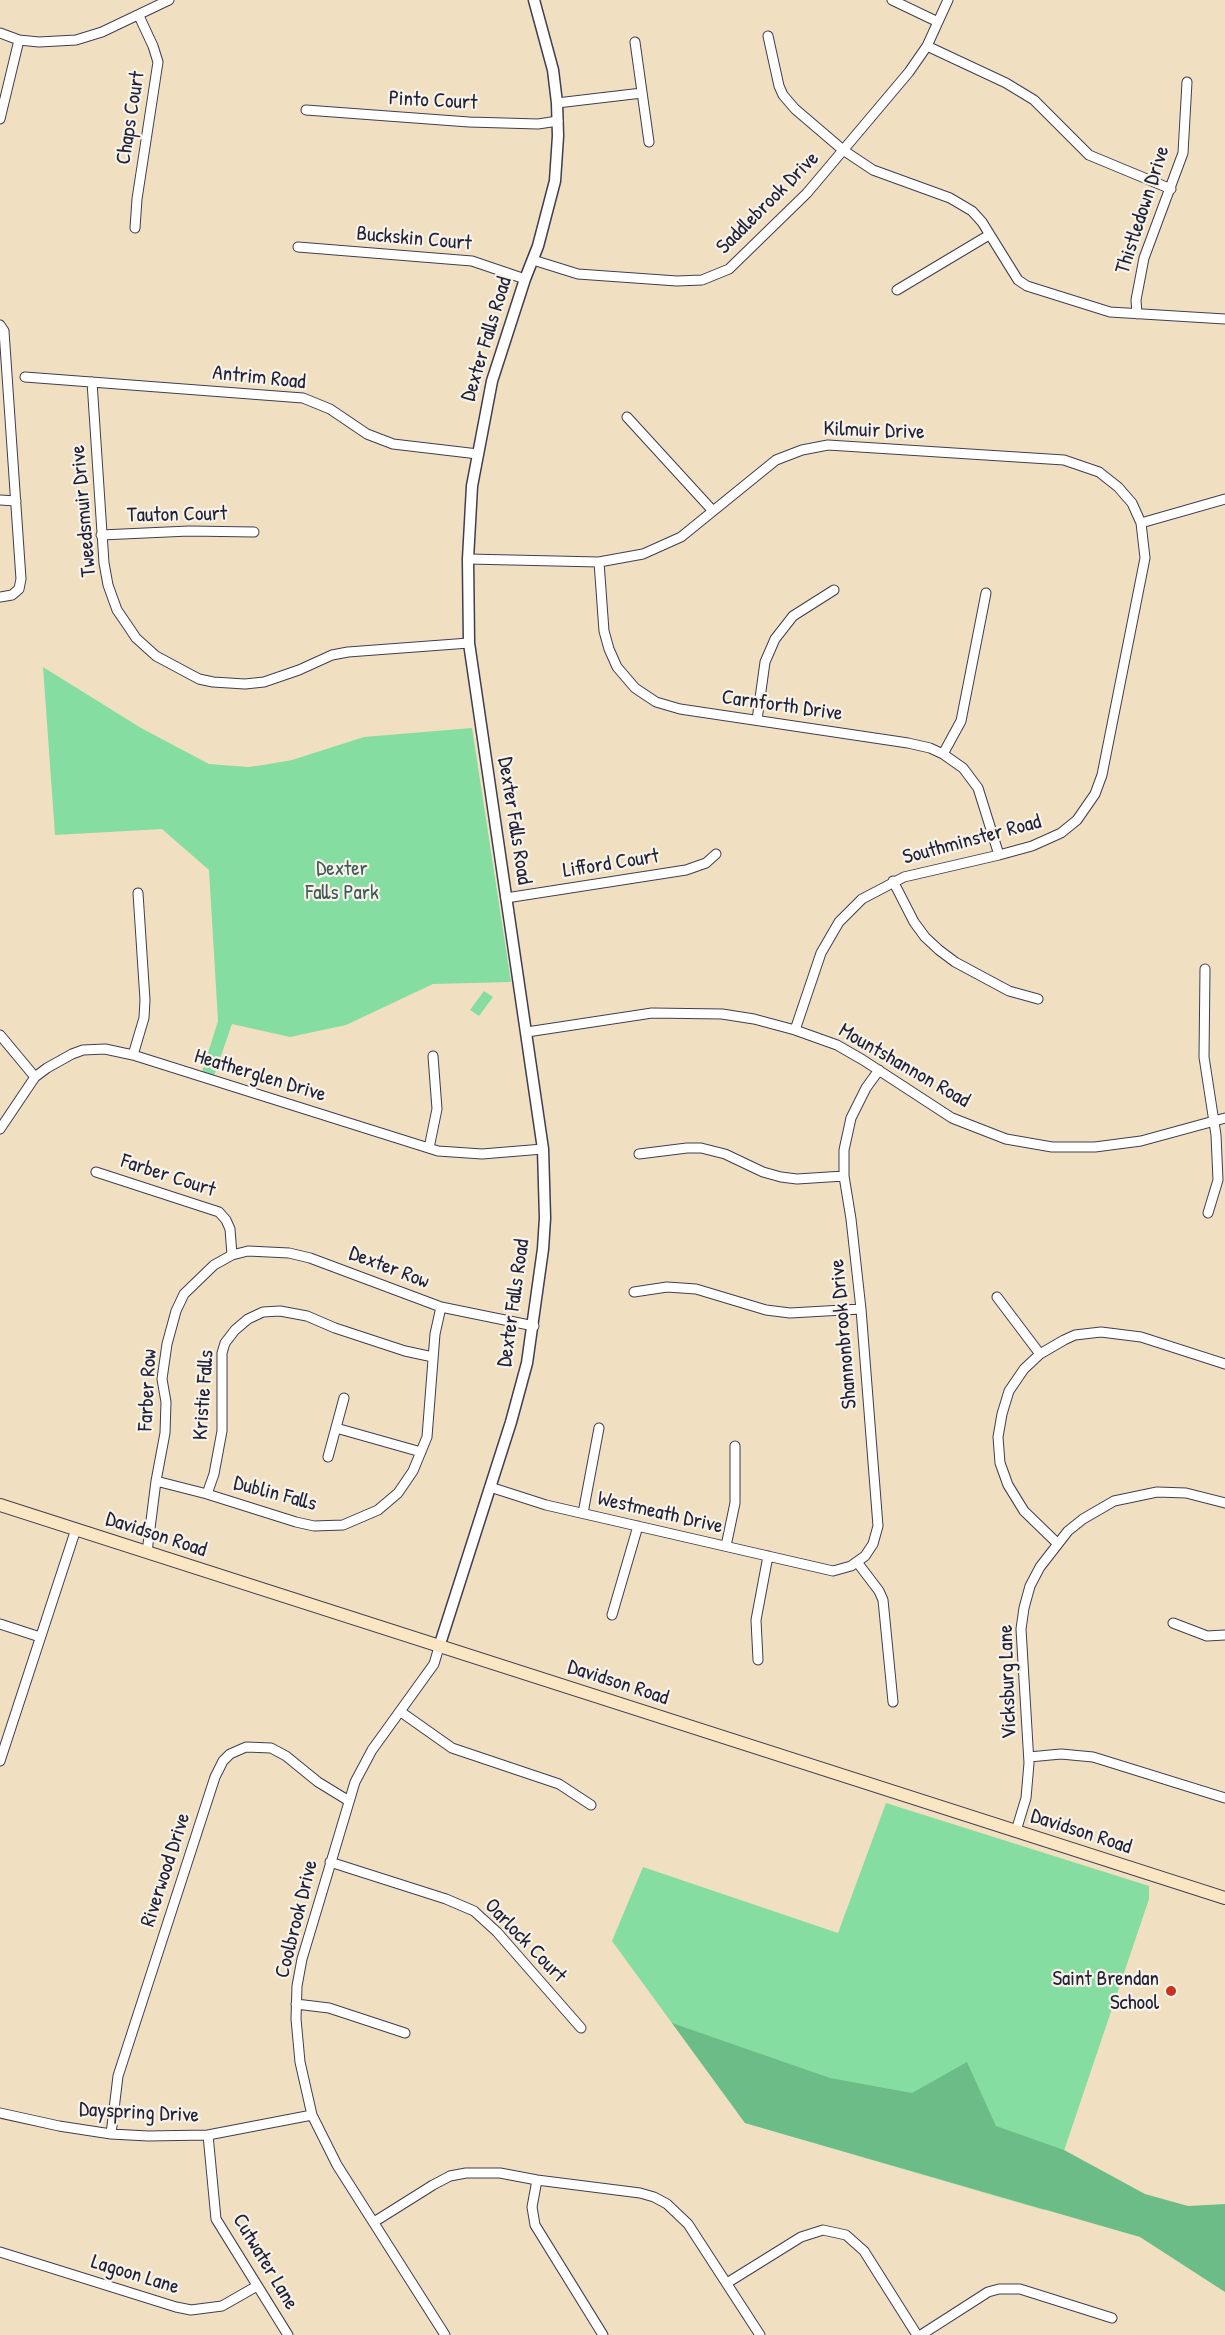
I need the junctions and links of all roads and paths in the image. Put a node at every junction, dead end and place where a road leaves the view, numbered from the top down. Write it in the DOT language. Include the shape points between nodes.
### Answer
graph roads {
  1 [pos="169,0"];
  2 [pos="534,0"];
  3 [pos="892,0"];
  4 [pos="948,0"];
  5 [pos="139,16"];
  6 [pos="938,22"];
  7 [pos="0,33"];
  8 [pos="768,36"];
  9 [pos="19,40"];
  10 [pos="635,42"];
  11 [pos="927,46"];
  12 [pos="1186,82"];
  13 [pos="642,93"];
  14 [pos="557,102"];
  15 [pos="306,110"];
  16 [pos="0,119"];
  17 [pos="558,122"];
  18 [pos="649,142"];
  19 [pos="843,150"];
  20 [pos="1171,189"];
  21 [pos="135,228"];
  22 [pos="989,235"];
  23 [pos="298,248"];
  24 [pos="533,260"];
  25 [pos="525,279"];
  26 [pos="897,290"];
  27 [pos="1137,314"];
  28 [pos="1225,319"];
  29 [pos="2,328"];
  30 [pos="25,377"];
  31 [pos="92,382"];
  32 [pos="627,417"];
  33 [pos="477,454"];
  34 [pos="1225,499"];
  35 [pos="0,500"];
  36 [pos="16,501"];
  37 [pos="713,512"];
  38 [pos="1141,523"];
  39 [pos="254,532"];
  40 [pos="101,535"];
  41 [pos="468,559"];
  42 [pos="599,562"];
  43 [pos="834,590"];
  44 [pos="987,593"];
  45 [pos="0,597"];
  46 [pos="469,643"];
  47 [pos="757,720"];
  48 [pos="943,754"];
  49 [pos="716,854"];
  50 [pos="999,855"];
  51 [pos="893,881"];
  52 [pos="138,893"];
  53 [pos="506,898"];
  54 [pos="1204,969"];
  55 [pos="1038,999"];
  56 [pos="795,1030"];
  57 [pos="527,1032"];
  58 [pos="0,1035"];
  59 [pos="133,1055"];
  60 [pos="433,1056"];
  61 [pos="879,1070"];
  62 [pos="35,1077"];
  63 [pos="1225,1118"];
  64 [pos="1214,1120"];
  65 [pos="0,1129"];
  66 [pos="429,1148"];
  67 [pos="543,1149"];
  68 [pos="639,1154"];
  69 [pos="96,1172"];
  70 [pos="844,1176"];
  71 [pos="1208,1213"];
  72 [pos="232,1255"];
  73 [pos="634,1292"];
  74 [pos="997,1297"];
  75 [pos="441,1307"];
  76 [pos="861,1309"];
  77 [pos="534,1326"];
  78 [pos="1040,1354"];
  79 [pos="433,1357"];
  80 [pos="1225,1364"];
  81 [pos="344,1398"];
  82 [pos="336,1428"];
  83 [pos="599,1428"];
  84 [pos="735,1446"];
  85 [pos="421,1452"];
  86 [pos="328,1457"];
  87 [pos="156,1481"];
  88 [pos="490,1487"];
  89 [pos="207,1494"];
  90 [pos="1225,1503"];
  91 [pos="0,1505"];
  92 [pos="582,1513"];
  93 [pos="638,1526"];
  94 [pos="76,1529"];
  95 [pos="1057,1543"];
  96 [pos="726,1546"];
  97 [pos="147,1552"];
  98 [pos="768,1556"];
  99 [pos="857,1562"];
  100 [pos="612,1615"];
  101 [pos="1173,1623"];
  102 [pos="0,1624"];
  103 [pos="1225,1635"];
  104 [pos="40,1637"];
  105 [pos="439,1647"];
  106 [pos="758,1660"];
  107 [pos="893,1702"];
  108 [pos="400,1712"];
  109 [pos="1029,1757"];
  110 [pos="0,1761"];
  111 [pos="1225,1798"];
  112 [pos="349,1801"];
  113 [pos="591,1805"];
  114 [pos="1016,1831"];
  115 [pos="330,1862"];
  116 [pos="1225,1898"];
  117 [pos="296,2004"];
  118 [pos="581,2028"];
  119 [pos="405,2033"];
  120 [pos="0,2113"];
  121 [pos="312,2115"];
  122 [pos="111,2134"];
  123 [pos="208,2135"];
  124 [pos="537,2180"];
  125 [pos="374,2222"];
  126 [pos="0,2252"];
  127 [pos="727,2283"];
  128 [pos="257,2286"];
  129 [pos="1112,2318"];
  130 [pos="288,2335"];
  131 [pos="445,2335"];
  132 [pos="603,2335"];
  133 [pos="760,2335"];
  134 [pos="919,2335"];
  1 -- 5 [label="street"];
  2 -- 14 [label="street, Dexter Falls Road" via="553,70"];
  3 -- 6 [label="street"];
  4 -- 6 [label="street, Saddlebrook Drive"];
  5 -- 9 [label="street" via="76,40"];
  5 -- 21 [label="street, Chaps Court" via="158,62"];
  6 -- 11 [label="street, Saddlebrook Drive"];
  7 -- 9 [label="street"];
  8 -- 19 [label="street" via="783,95"];
  9 -- 16 [label="street"];
  10 -- 13 [label="street"];
  11 -- 19 [label="street, Saddlebrook Drive"];
  11 -- 20 [label="street" via="1034,100 1089,155"];
  12 -- 20 [label="street, Thistledown Drive" via="1183,153"];
  13 -- 14 [label="street"];
  13 -- 18 [label="street"];
  14 -- 17 [label="street, Dexter Falls Road"];
  15 -- 17 [label="street, Pinto Court" via="469,122"];
  17 -- 24 [label="street, Dexter Falls Road" via="555,181"];
  19 -- 22 [label="street" via="873,170 962,204 982,222"];
  19 -- 24 [label="street, Saddlebrook Drive" via="807,194 738,262 718,275 683,281 578,274"];
  20 -- 27 [label="street, Thistledown Drive" via="1141,269"];
  22 -- 26 [label="street"];
  22 -- 27 [label="street" via="1018,280 1027,286 1097,309"];
  23 -- 25 [label="street, Buckskin Court" via="472,261"];
  24 -- 25 [label="street, Dexter Falls Road"];
  25 -- 33 [label="street, Dexter Falls Road" via="492,381"];
  27 -- 28 [label="street"];
  29 -- 36 [label="street"];
  30 -- 31 [label="street, Antrim Road"];
  31 -- 33 [label="street, Antrim Road" via="303,398 393,444"];
  31 -- 40 [label="street, Tweedsmuir Drive"];
  32 -- 37 [label="street"];
  33 -- 41 [label="street, Dexter Falls Road"];
  34 -- 38 [label="street"];
  35 -- 36 [label="street"];
  36 -- 45 [label="street" via="21,579 19,589"];
  37 -- 38 [label="street, Kilmuir Drive" via="776,460 802,450 841,445 1077,463 1099,472 1118,487 1132,503"];
  37 -- 42 [label="street, Kilmuir Drive" via="662,547"];
  38 -- 50 [label="street, Southminster Road" via="1145,558 1095,794 1077,820 1061,833"];
  39 -- 40 [label="street, Tauton Court"];
  40 -- 46 [label="street, Tweedsmuir Drive" via="108,585 117,610 136,638 156,656 199,679 226,684 264,682 340,653"];
  41 -- 42 [label="street, Kilmuir Drive"];
  41 -- 46 [label="street, Dexter Falls Road"];
  42 -- 47 [label="street, Carnforth Drive" via="604,631 627,681 644,695 669,706"];
  43 -- 47 [label="street" via="793,616 775,639 765,662"];
  44 -- 48 [label="street" via="961,721"];
  46 -- 53 [label="street, Dexter Falls Road"];
  47 -- 48 [label="street, Carnforth Drive" via="908,743"];
  48 -- 50 [label="street, Carnforth Drive" via="963,768 978,788"];
  49 -- 53 [label="street, Lifford Court" via="706,863 686,870"];
  50 -- 51 [label="street, Southminster Road"];
  51 -- 55 [label="street" via="914,922 939,950 1009,991"];
  51 -- 56 [label="street, Southminster Road" via="862,899 839,922 821,953"];
  52 -- 59 [label="street" via="146,1000"];
  53 -- 57 [label="street, Dexter Falls Road"];
  54 -- 64 [label="street" via="1204,1057"];
  56 -- 57 [label="street, Mountshannon Road" via="743,1017 686,1012 652,1013"];
  56 -- 61 [label="street, Mountshannon Road" via="837,1045"];
  57 -- 67 [label="street, Dexter Falls Road"];
  58 -- 62 [label="street"];
  59 -- 62 [label="street, Heatherglen Drive" via="105,1049 83,1050 61,1058"];
  59 -- 66 [label="street, Heatherglen Drive"];
  60 -- 66 [label="street" via="437,1109"];
  61 -- 64 [label="street, Mountshannon Road" via="952,1118 1006,1139 1052,1147 1141,1141"];
  61 -- 70 [label="street, Shannonbrook Drive" via="851,1118 844,1150"];
  62 -- 65 [label="street, Heatherglen Drive"];
  63 -- 64 [label="street, Mountshannon Road"];
  64 -- 71 [label="street" via="1218,1180"];
  66 -- 67 [label="street, Heatherglen Drive" via="482,1154"];
  67 -- 77 [label="street, Dexter Falls Road" via="545,1218"];
  68 -- 70 [label="street" via="701,1148 781,1177"];
  69 -- 72 [label="street, Farber Court" via="219,1212 230,1229"];
  70 -- 76 [label="street, Shannonbrook Drive"];
  72 -- 75 [label="street, Dexter Row" via="268,1250 310,1258"];
  72 -- 87 [label="street, Farber Row" via="198,1278 176,1311 162,1379 165,1432"];
  73 -- 76 [label="street" via="668,1287 696,1289 766,1310 790,1313"];
  74 -- 78 [label="street"];
  75 -- 77 [label="street, Dexter Row"];
  75 -- 79 [label="street, Dublin Falls"];
  76 -- 99 [label="street, Shannonbrook Drive" via="878,1526 873,1544"];
  77 -- 88 [label="street, Dexter Falls Road" via="522,1383"];
  78 -- 80 [label="street" via="1075,1335 1116,1332 1141,1336"];
  78 -- 95 [label="street" via="1010,1391 999,1425 999,1450 1004,1474 1015,1497"];
  79 -- 85 [label="street, Dublin Falls" via="427,1437"];
  79 -- 89 [label="street, Kristie Falls" via="307,1316 280,1311 263,1312 248,1319 225,1343 222,1353 222,1431"];
  81 -- 82 [label="street"];
  82 -- 85 [label="street"];
  82 -- 86 [label="street"];
  83 -- 92 [label="street"];
  84 -- 96 [label="street" via="735,1503"];
  85 -- 89 [label="street, Dublin Falls" via="398,1493 378,1510 343,1525 296,1522"];
  87 -- 89 [label="street, Dublin Falls"];
  87 -- 97 [label="street, Farber Row"];
  88 -- 92 [label="street, Westmeath Drive"];
  88 -- 105 [label="street, Dexter Falls Road"];
  90 -- 95 [label="street, Vicksburg Lane" via="1186,1493 1130,1496 1083,1519"];
  91 -- 94 [label="main road, Davidson Road"];
  92 -- 93 [label="street, Westmeath Drive"];
  93 -- 96 [label="street, Westmeath Drive"];
  93 -- 100 [label="street"];
  94 -- 97 [label="main road, Davidson Road"];
  94 -- 104 [label="street"];
  95 -- 109 [label="street, Vicksburg Lane" via="1030,1586 1024,1608 1022,1641"];
  96 -- 98 [label="street, Westmeath Drive"];
  97 -- 105 [label="main road, Davidson Road"];
  98 -- 99 [label="street, Westmeath Drive" via="824,1569 843,1570"];
  98 -- 106 [label="street" via="756,1620"];
  99 -- 107 [label="street" via="883,1600"];
  101 -- 103 [label="street" via="1207,1636"];
  102 -- 104 [label="street"];
  104 -- 110 [label="street"];
  105 -- 108 [label="street, Coolbrook Drive" via="434,1664"];
  105 -- 114 [label="main road, Davidson Road"];
  108 -- 112 [label="street, Coolbrook Drive" via="363,1766"];
  108 -- 113 [label="street" via="452,1748 559,1784"];
  109 -- 111 [label="street" via="1093,1757"];
  109 -- 114 [label="street, Vicksburg Lane" via="1026,1798"];
  112 -- 115 [label="street, Coolbrook Drive"];
  112 -- 122 [label="street, Riverwood Drive" via="272,1748 246,1747 223,1761 118,2076"];
  114 -- 116 [label="main road, Davidson Road"];
  115 -- 117 [label="street, Coolbrook Drive" via="302,1959"];
  115 -- 118 [label="street, Oarlock Court" via="474,1911"];
  117 -- 119 [label="street" via="329,2008"];
  117 -- 121 [label="street, Coolbrook Drive" via="300,2062"];
  120 -- 122 [label="street, Dayspring Drive"];
  121 -- 123 [label="street, Dayspring Drive"];
  121 -- 125 [label="street, Coolbrook Drive" via="337,2165"];
  122 -- 123 [label="street, Dayspring Drive"];
  123 -- 128 [label="street, Cutwater Lane" via="216,2219"];
  124 -- 125 [label="street" via="483,2171 450,2176"];
  124 -- 127 [label="street" via="640,2193 667,2204 688,2224"];
  124 -- 132 [label="street" via="532,2207 535,2225"];
  125 -- 131 [label="street, Coolbrook Drive"];
  126 -- 128 [label="street, Lagoon Lane" via="191,2310 222,2306"];
  127 -- 133 [label="street"];
  127 -- 134 [label="street" via="801,2237 823,2230 846,2235 864,2251"];
  128 -- 130 [label="street, Cutwater Lane"];
  129 -- 134 [label="street" via="1009,2288 988,2292"];
}
